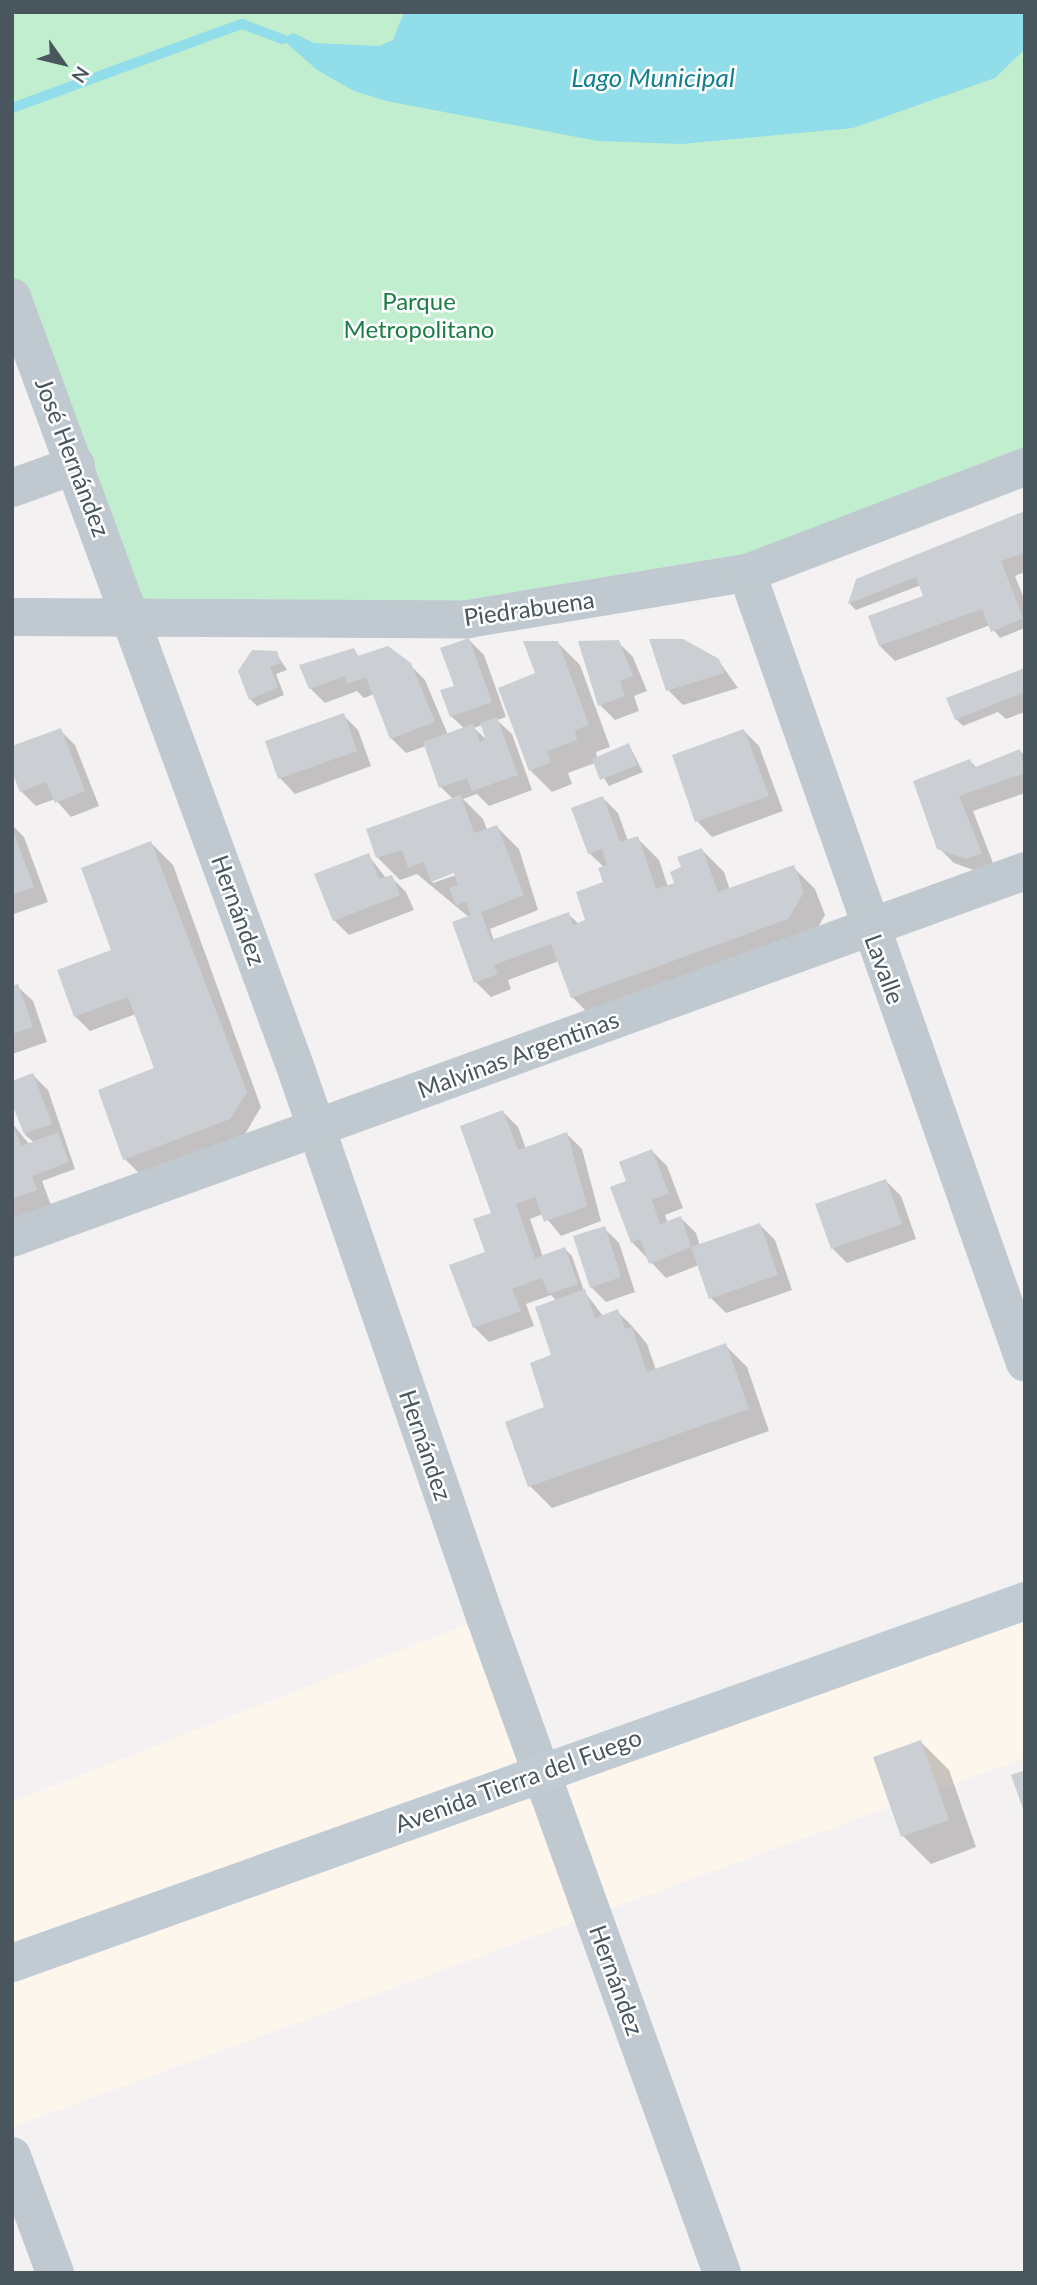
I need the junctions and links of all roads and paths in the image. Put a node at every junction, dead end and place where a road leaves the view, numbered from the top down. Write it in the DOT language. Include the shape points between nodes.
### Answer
graph roads {
  1 [pos="12,298"];
  2 [pos="76,465"];
  3 [pos="1025,467"];
  4 [pos="12,488"];
  5 [pos="747,573"];
  6 [pos="12,617"];
  7 [pos="133,617"];
  8 [pos="1025,871"];
  9 [pos="870,926"];
  10 [pos="316,1127"];
  11 [pos="12,1238"];
  12 [pos="1025,1363"];
  13 [pos="1025,1601"];
  14 [pos="541,1771"];
  15 [pos="12,1963"];
  16 [pos="12,2156"];
  17 [pos="55,2273"];
  18 [pos="722,2273"];
  1 -- 2 [label="street, José Hernández"];
  2 -- 4 [label="street"];
  2 -- 7 [label="street, José Hernández"];
  3 -- 5 [label="street, Piedrabuena"];
  5 -- 7 [label="street, Piedrabuena" via="468,620"];
  5 -- 9 [label="street, Lavalle"];
  6 -- 7 [label="street, Piedrabuena"];
  7 -- 10 [label="street, Hernández"];
  8 -- 9 [label="street, Malvinas Argentinas"];
  9 -- 10 [label="street, Malvinas Argentinas"];
  9 -- 12 [label="street, Lavalle"];
  10 -- 11 [label="street, Malvinas Argentinas"];
  10 -- 14 [label="street, Hernández"];
  13 -- 14 [label="street, Avenida Tierra del Fuego"];
  14 -- 15 [label="street, Avenida Tierra del Fuego"];
  14 -- 18 [label="street, Hernández"];
  16 -- 17 [label="street"];
}
